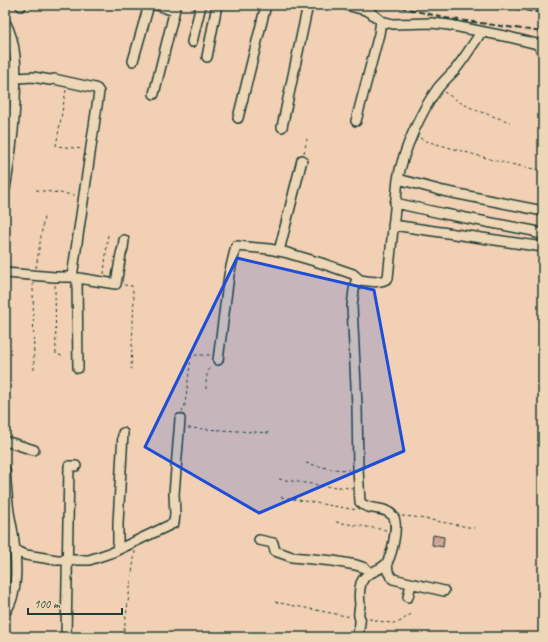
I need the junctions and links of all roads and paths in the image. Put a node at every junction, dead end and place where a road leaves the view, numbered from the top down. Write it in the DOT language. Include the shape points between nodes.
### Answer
graph roads {
  1 [pos="149,5"];
  2 [pos="157,5"];
  3 [pos="201,5"];
  4 [pos="216,5"];
  5 [pos="266,5"];
  6 [pos="308,5"];
  7 [pos="346,5"];
  8 [pos="175,8"];
  9 [pos="381,21"];
  10 [pos="5,22"];
  11 [pos="483,32"];
  12 [pos="192,42"];
  13 [pos="543,52"];
  14 [pos="207,57"];
  15 [pos="133,61"];
  16 [pos="17,78"];
  17 [pos="67,82"];
  18 [pos="438,89"];
  19 [pos="154,94"];
  20 [pos="238,118"];
  21 [pos="356,121"];
  22 [pos="510,122"];
  23 [pos="282,127"];
  24 [pos="413,135"];
  25 [pos="307,139"];
  26 [pos="91,150"];
  27 [pos="302,160"];
  28 [pos="7,168"];
  29 [pos="543,171"];
  30 [pos="398,179"];
  31 [pos="5,189"];
  32 [pos="36,190"];
  33 [pos="84,196"];
  34 [pos="395,203"];
  35 [pos="543,211"];
  36 [pos="44,217"];
  37 [pos="393,225"];
  38 [pos="538,230"];
  39 [pos="108,234"];
  40 [pos="543,234"];
  41 [pos="124,240"];
  42 [pos="543,247"];
  43 [pos="279,251"];
  44 [pos="5,272"];
  45 [pos="33,275"];
  46 [pos="55,277"];
  47 [pos="74,277"];
  48 [pos="360,280"];
  49 [pos="103,282"];
  50 [pos="116,284"];
  51 [pos="62,356"];
  52 [pos="219,356"];
  53 [pos="78,368"];
  54 [pos="131,369"];
  55 [pos="34,370"];
  56 [pos="206,389"];
  57 [pos="180,423"];
  58 [pos="123,433"];
  59 [pos="271,433"];
  60 [pos="5,441"];
  61 [pos="34,450"];
  62 [pos="306,463"];
  63 [pos="76,466"];
  64 [pos="5,469"];
  65 [pos="358,469"];
  66 [pos="279,479"];
  67 [pos="360,488"];
  68 [pos="281,497"];
  69 [pos="367,507"];
  70 [pos="394,517"];
  71 [pos="336,522"];
  72 [pos="474,528"];
  73 [pos="395,530"];
  74 [pos="259,540"];
  75 [pos="135,541"];
  76 [pos="117,550"];
  77 [pos="15,551"];
  78 [pos="68,560"];
  79 [pos="387,562"];
  80 [pos="369,574"];
  81 [pos="411,584"];
  82 [pos="444,591"];
  83 [pos="408,597"];
  84 [pos="275,602"];
  85 [pos="5,612"];
  86 [pos="413,614"];
  87 [pos="359,616"];
  88 [pos="66,637"];
  89 [pos="122,637"];
  90 [pos="357,637"];
  1 -- 15 [label="street"];
  2 -- 8 [label="street"];
  3 -- 12 [label="street"];
  4 -- 14 [label="street"];
  5 -- 20 [label="street"];
  6 -- 23 [label="street"];
  7 -- 9 [label="street" via="370,12"];
  8 -- 19 [label="street"];
  9 -- 11 [label="street" via="393,24 432,23"];
  9 -- 21 [label="street"];
  10 -- 16 [label="street" via="10,30"];
  11 -- 13 [label="street" via="538,44"];
  11 -- 18 [label="street"];
  16 -- 17 [label="street" via="33,77"];
  16 -- 28 [label="street" via="14,129"];
  17 -- 26 [label="street" via="95,88 98,92"];
  17 -- 26 [label="path" via="56,146"];
  18 -- 22 [label="path" via="478,111"];
  18 -- 24 [label="street" via="423,112"];
  24 -- 29 [label="path" via="497,161"];
  24 -- 30 [label="street"];
  25 -- 27 [label="path"];
  26 -- 33 [label="street"];
  27 -- 43 [label="street"];
  28 -- 31 [label="street"];
  30 -- 34 [label="street"];
  30 -- 35 [label="street"];
  32 -- 33 [label="path"];
  33 -- 47 [label="street"];
  34 -- 37 [label="street"];
  34 -- 38 [label="street"];
  36 -- 45 [label="path"];
  37 -- 42 [label="street"];
  37 -- 48 [label="street" via="388,278 380,282"];
  38 -- 40 [label="street" via="536,233"];
  39 -- 49 [label="path"];
  41 -- 50 [label="street"];
  43 -- 48 [label="street" via="353,274"];
  43 -- 52 [label="street" via="236,246 229,274"];
  44 -- 45 [label="street"];
  45 -- 46 [label="street"];
  45 -- 55 [label="path"];
  46 -- 47 [label="street"];
  46 -- 51 [label="path" via="56,354"];
  47 -- 49 [label="street"];
  47 -- 53 [label="street"];
  48 -- 65 [label="street" via="356,281 352,306"];
  49 -- 50 [label="street"];
  50 -- 54 [label="path" via="132,286 134,292"];
  52 -- 56 [label="path" via="210,367"];
  52 -- 57 [label="path" via="191,357"];
  57 -- 59 [label="path"];
  57 -- 75 [label="street" via="174,523"];
  58 -- 76 [label="street"];
  60 -- 61 [label="street"];
  62 -- 65 [label="path" via="331,469"];
  63 -- 78 [label="street" via="69,466"];
  64 -- 77 [label="street"];
  65 -- 67 [label="street"];
  66 -- 67 [label="path"];
  67 -- 69 [label="street" via="360,502"];
  68 -- 69 [label="path" via="357,510"];
  69 -- 70 [label="street" via="384,510"];
  70 -- 72 [label="path" via="414,517"];
  70 -- 73 [label="street"];
  71 -- 73 [label="path"];
  73 -- 79 [label="street"];
  74 -- 80 [label="street" via="273,543 275,551 292,557 356,566 365,568"];
  75 -- 76 [label="street"];
  75 -- 89 [label="path" via="132,581"];
  76 -- 78 [label="street" via="89,560"];
  77 -- 78 [label="street" via="26,555"];
  77 -- 85 [label="street" via="14,591"];
  78 -- 88 [label="street"];
  79 -- 80 [label="street"];
  79 -- 81 [label="street" via="388,572 393,579"];
  80 -- 87 [label="street" via="363,578 361,584"];
  81 -- 82 [label="street"];
  81 -- 83 [label="street"];
  84 -- 87 [label="path" via="352,618"];
  86 -- 87 [label="path" via="401,622 390,623"];
  87 -- 90 [label="street" via="361,621"];
}
